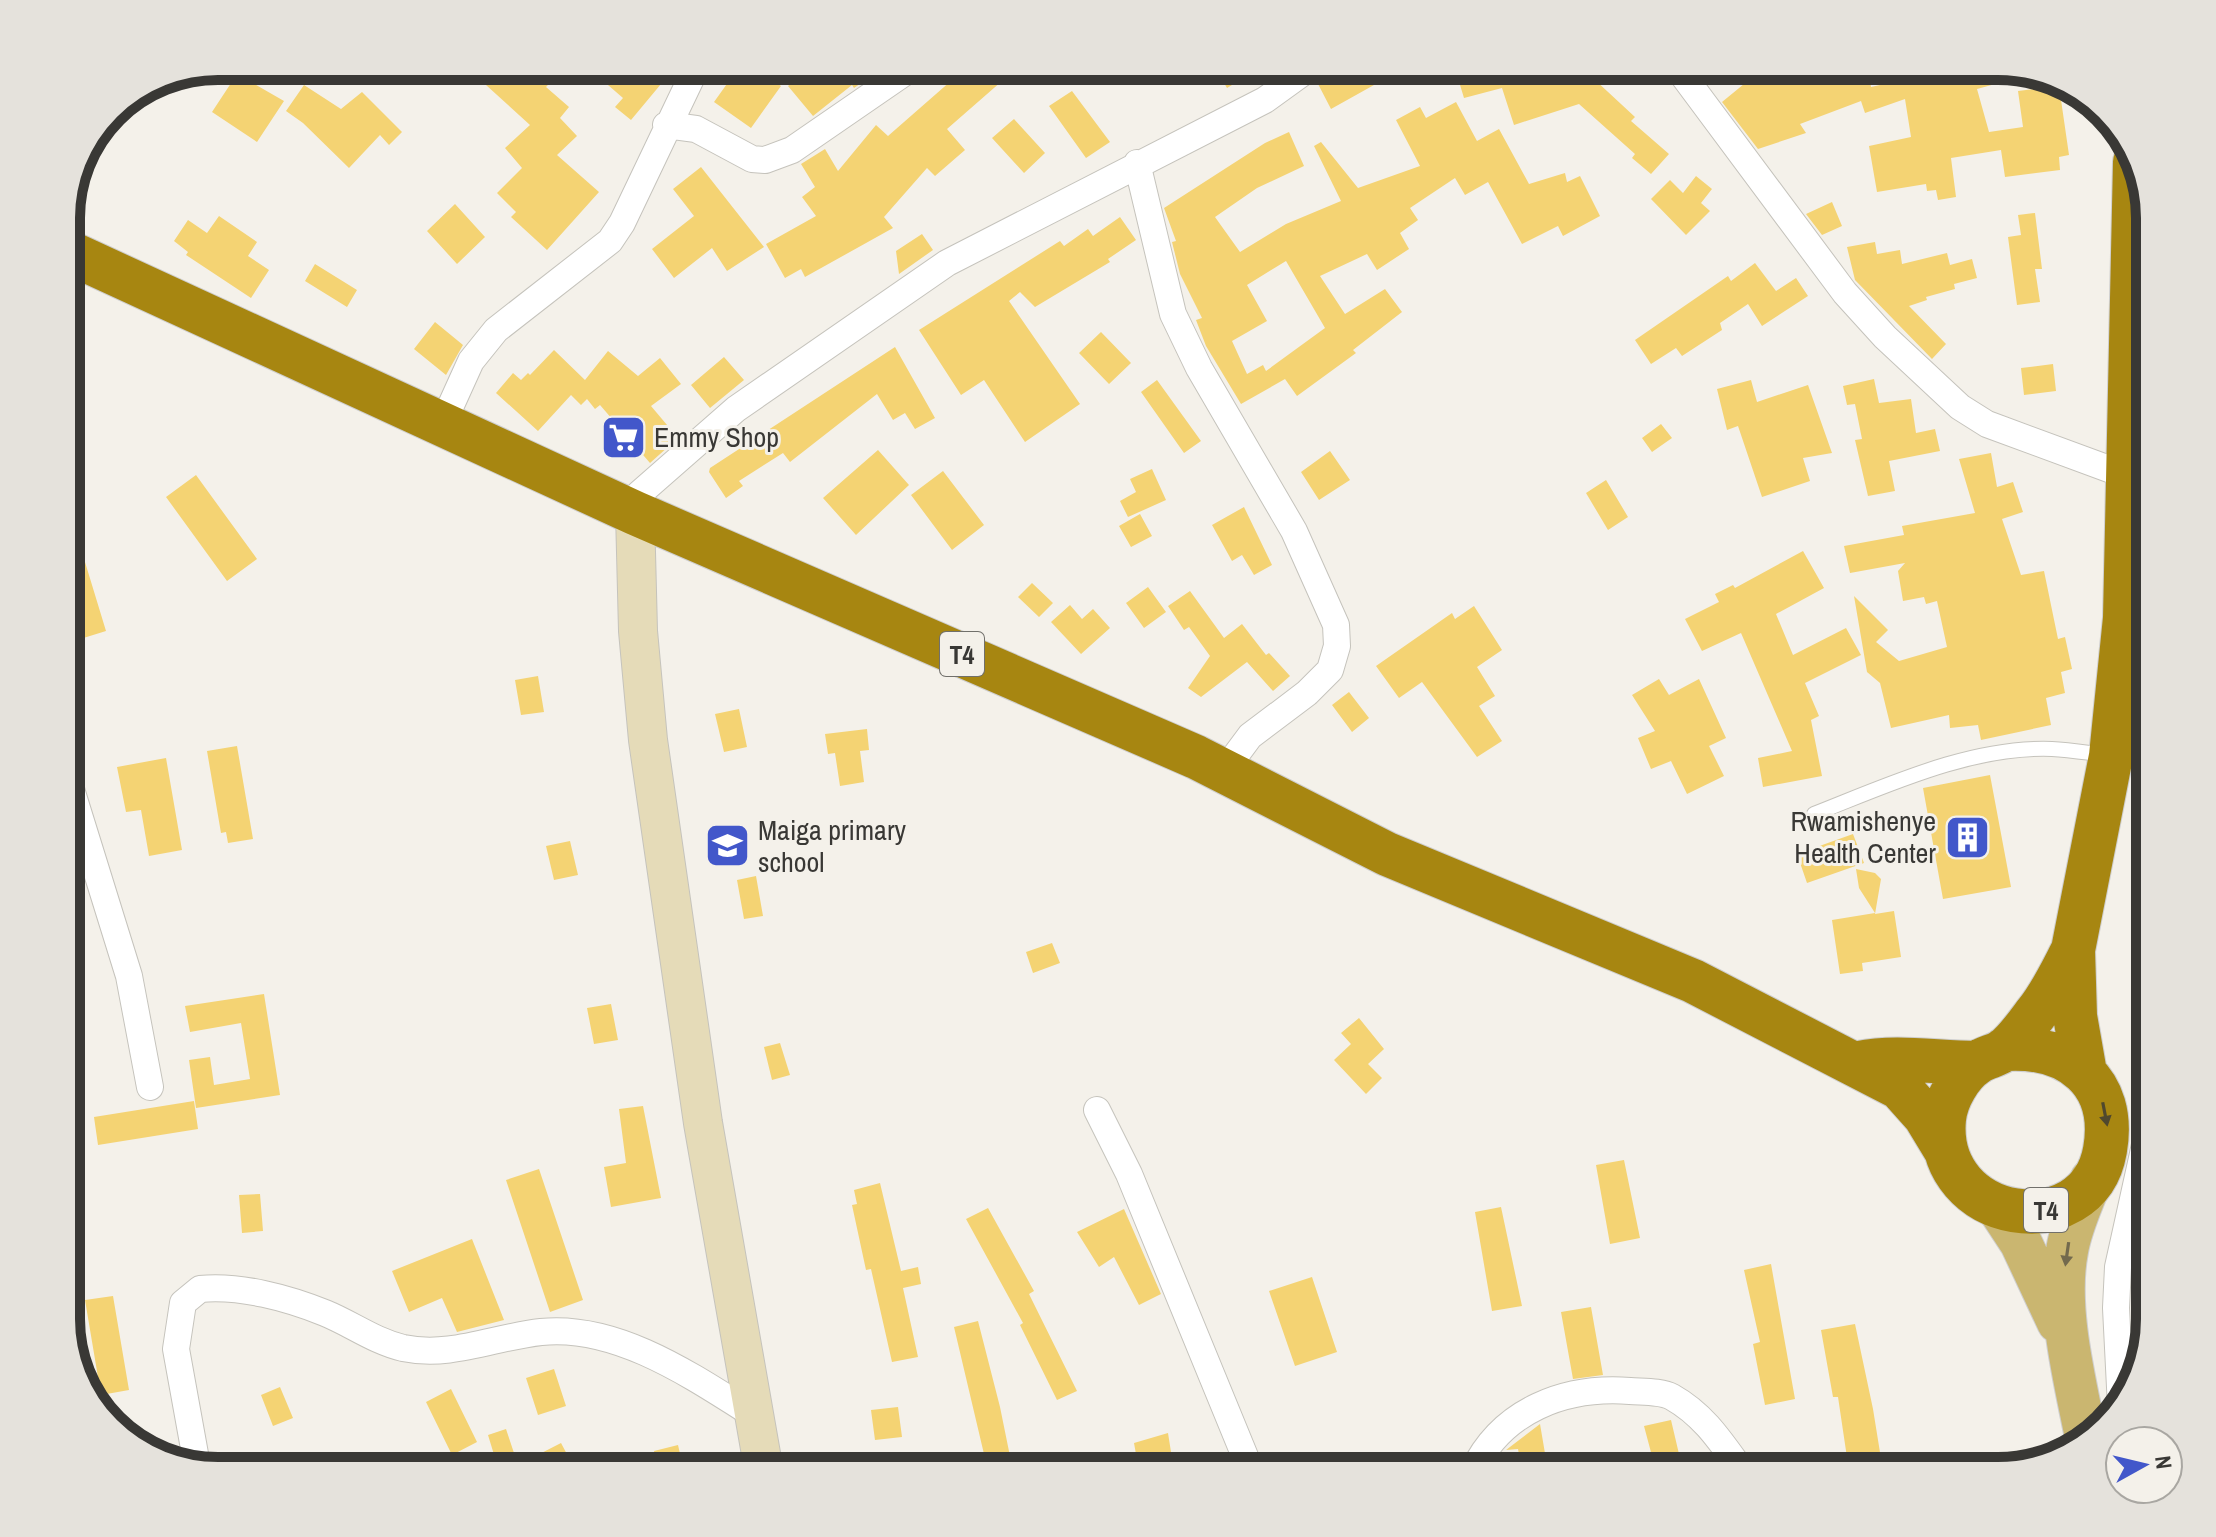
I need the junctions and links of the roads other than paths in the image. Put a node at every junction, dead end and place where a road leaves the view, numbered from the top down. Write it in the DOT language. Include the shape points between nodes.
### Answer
graph roads {
  1 [pos="690,80"];
  2 [pos="894,80"];
  3 [pos="1293,80"];
  4 [pos="1686,80"];
  5 [pos="666,125"];
  6 [pos="1137,163"];
  7 [pos="2134,197"];
  8 [pos="80,257"];
  9 [pos="442,425"];
  10 [pos="2128,476"];
  11 [pos="635,513"];
  12 [pos="2136,601"];
  13 [pos="2136,622"];
  14 [pos="2111,756"];
  15 [pos="1224,771"];
  16 [pos="1814,814"];
  17 [pos="80,818"];
  18 [pos="2073,950"];
  19 [pos="1990,1056"];
  20 [pos="1853,1065"];
  21 [pos="2085,1073"];
  22 [pos="150,1087"];
  23 [pos="1097,1110"];
  24 [pos="1945,1149"];
  25 [pos="2091,1180"];
  26 [pos="2136,1185"];
  27 [pos="1998,1208"];
  28 [pos="2069,1349"];
  29 [pos="2120,1384"];
  30 [pos="754,1415"];
  31 [pos="2084,1427"];
  32 [pos="195,1454"];
  33 [pos="762,1457"];
  34 [pos="1245,1457"];
  35 [pos="1479,1457"];
  36 [pos="1732,1457"];
  1 -- 5 [label="street"];
  2 -- 5 [label="street" via="792,150 765,160 752,159 696,129"];
  3 -- 6 [label="street" via="1265,100"];
  4 -- 10 [label="street" via="1845,293 1960,407 1987,424"];
  5 -- 9 [label="street" via="610,241 496,330 471,361"];
  6 -- 11 [label="street" via="947,263 736,409 639,494"];
  6 -- 15 [label="street" via="1173,314 1294,531 1336,625 1330,670 1250,736"];
  7 -- 10 [label="highway, T4"];
  8 -- 9 [label="highway, T4"];
  9 -- 11 [label="highway, T4"];
  10 -- 12 [label="highway, T4"];
  11 -- 15 [label="highway, T4"];
  11 -- 30 [label="street" via="648,740 703,1123"];
  13 -- 14 [label="highway, T4"];
  14 -- 16 [label="lane" via="2050,749 1999,754 1942,767"];
  14 -- 18 [label="highway, T4"];
  15 -- 20 [label="highway, T4" via="1387,854 1693,981"];
  17 -- 22 [label="street" via="129,976"];
  18 -- 19 [label="highway, T4" via="2039,1010"];
  18 -- 21 [label="highway, T4" via="2075,1016"];
  19 -- 20 [label="highway, T4" via="1930,1064 1886,1058"];
  19 -- 21 [label="highway, T4" via="2034,1047 2061,1055"];
  19 -- 24 [label="highway, T4" via="1954,1087 1944,1117"];
  20 -- 24 [label="highway, T4" via="1900,1088"];
  21 -- 25 [label="highway, T4, one-way" via="2101,1097 2108,1125 2104,1154"];
  23 -- 34 [label="street"];
  24 -- 27 [label="highway, T4" via="1956,1175 1974,1195"];
  25 -- 27 [label="highway, T4" via="2072,1198 2049,1209 2024,1213"];
  25 -- 28 [label="main road, one-way" via="2066,1255"];
  26 -- 29 [label="street" via="2118,1267"];
  27 -- 28 [label="main road" via="2043,1284"];
  28 -- 31 [label="main road"];
  30 -- 32 [label="street" via="651,1356 576,1332 543,1332 428,1352 378,1339 325,1313 282,1300 239,1290 200,1289 183,1303 176,1349"];
  30 -- 33 [label="street"];
  35 -- 36 [label="street" via="1484,1447 1533,1407 1556,1396 1611,1390 1668,1394 1702,1417"];
}
